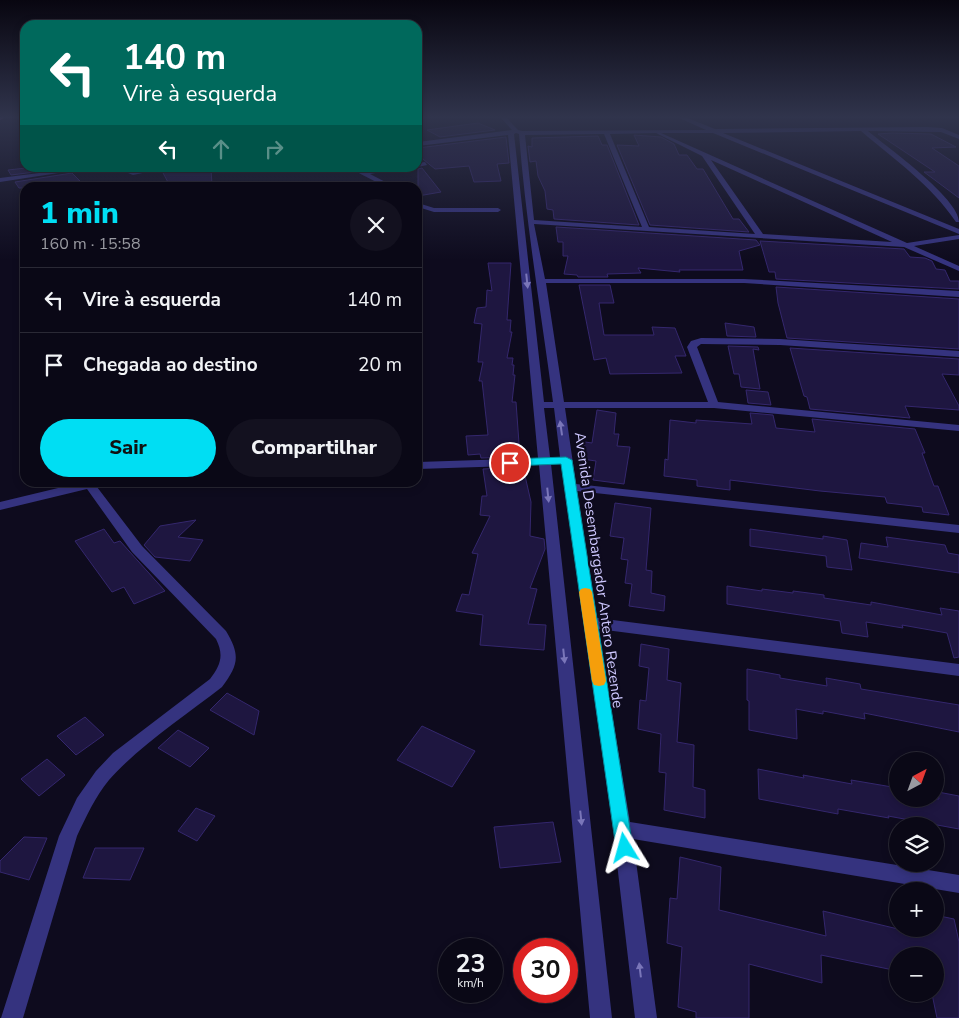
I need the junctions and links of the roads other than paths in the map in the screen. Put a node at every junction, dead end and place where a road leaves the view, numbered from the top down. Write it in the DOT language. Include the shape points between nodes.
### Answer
graph roads {
  1 [pos="519,165"];
  2 [pos="620,165"];
  3 [pos="711,165"];
  4 [pos="724,165"];
  5 [pos="794,165"];
  6 [pos="905,165"];
  7 [pos="59,172"];
  8 [pos="370,172"];
  9 [pos="362,173"];
  10 [pos="0,180"];
  11 [pos="381,182"];
  12 [pos="422,206"];
  13 [pos="498,210"];
  14 [pos="959,220"];
  15 [pos="646,228"];
  16 [pos="528,229"];
  17 [pos="959,232"];
  18 [pos="760,235"];
  19 [pos="959,237"];
  20 [pos="906,245"];
  21 [pos="528,250"];
  22 [pos="959,269"];
  23 [pos="541,281"];
  24 [pos="959,294"];
  25 [pos="530,323"];
  26 [pos="547,323"];
  27 [pos="959,354"];
  28 [pos="558,404"];
  29 [pos="538,405"];
  30 [pos="714,405"];
  31 [pos="959,428"];
  32 [pos="566,460"];
  33 [pos="545,461"];
  34 [pos="422,466"];
  35 [pos="78,487"];
  36 [pos="98,487"];
  37 [pos="570,487"];
  38 [pos="0,506"];
  39 [pos="959,529"];
  40 [pos="590,623"];
  41 [pos="959,670"];
  42 [pos="622,829"];
  43 [pos="959,884"];
  44 [pos="12,1018"];
  45 [pos="601,1018"];
  46 [pos="646,1018"];
  1 -- 16 [label="street, Avenida Desembargador Antero Rezende"];
  2 -- 15 [label="street"];
  3 -- 18 [label="street"];
  4 -- 20 [label="street"];
  5 -- 17 [label="street"];
  6 -- 14 [label="street" via="933,188"];
  7 -- 10 [label="street"];
  8 -- 9 [label="street"];
  9 -- 11 [label="street"];
  12 -- 13 [label="street" via="434,210"];
  15 -- 16 [label="street"];
  15 -- 18 [label="street"];
  16 -- 21 [label="street, Avenida Desembargador Antero Rezende"];
  18 -- 20 [label="street"];
  19 -- 20 [label="street"];
  20 -- 22 [label="street"];
  21 -- 23 [label="street, Avenida Desembargador Antero Rezende"];
  21 -- 25 [label="street, Avenida Desembargador Antero Rezende, one-way"];
  23 -- 24 [label="street" via="744,282"];
  23 -- 26 [label="street, Avenida Desembargador Antero Rezende"];
  25 -- 26 [label="street"];
  25 -- 29 [label="street, Avenida Desembargador Antero Rezende"];
  26 -- 28 [label="street, Avenida Desembargador Antero Rezende"];
  27 -- 30 [label="street" via="780,342 694,343 692,347"];
  28 -- 29 [label="street"];
  28 -- 30 [label="street"];
  32 -- 28 [label="street, Avenida Desembargador Antero Rezende, one-way"];
  29 -- 33 [label="street, Avenida Desembargador Antero Rezende"];
  30 -- 31 [label="street"];
  32 -- 33 [label="street"];
  32 -- 37 [label="street, Avenida Desembargador Antero Rezende"];
  33 -- 34 [label="street"];
  33 -- 45 [label="street, Avenida Desembargador Antero Rezende, one-way"];
  35 -- 38 [label="street"];
  36 -- 44 [label="street" via="137,549 221,635 229,648 227,669 216,683 120,758 102,776 83,804 68,836"];
  37 -- 39 [label="street"];
  37 -- 40 [label="street, Avenida Desembargador Antero Rezende"];
  40 -- 41 [label="street"];
  40 -- 42 [label="street, Avenida Desembargador Antero Rezende"];
  42 -- 43 [label="street"];
  46 -- 42 [label="street, Avenida Desembargador Antero Rezende, one-way"];
}
